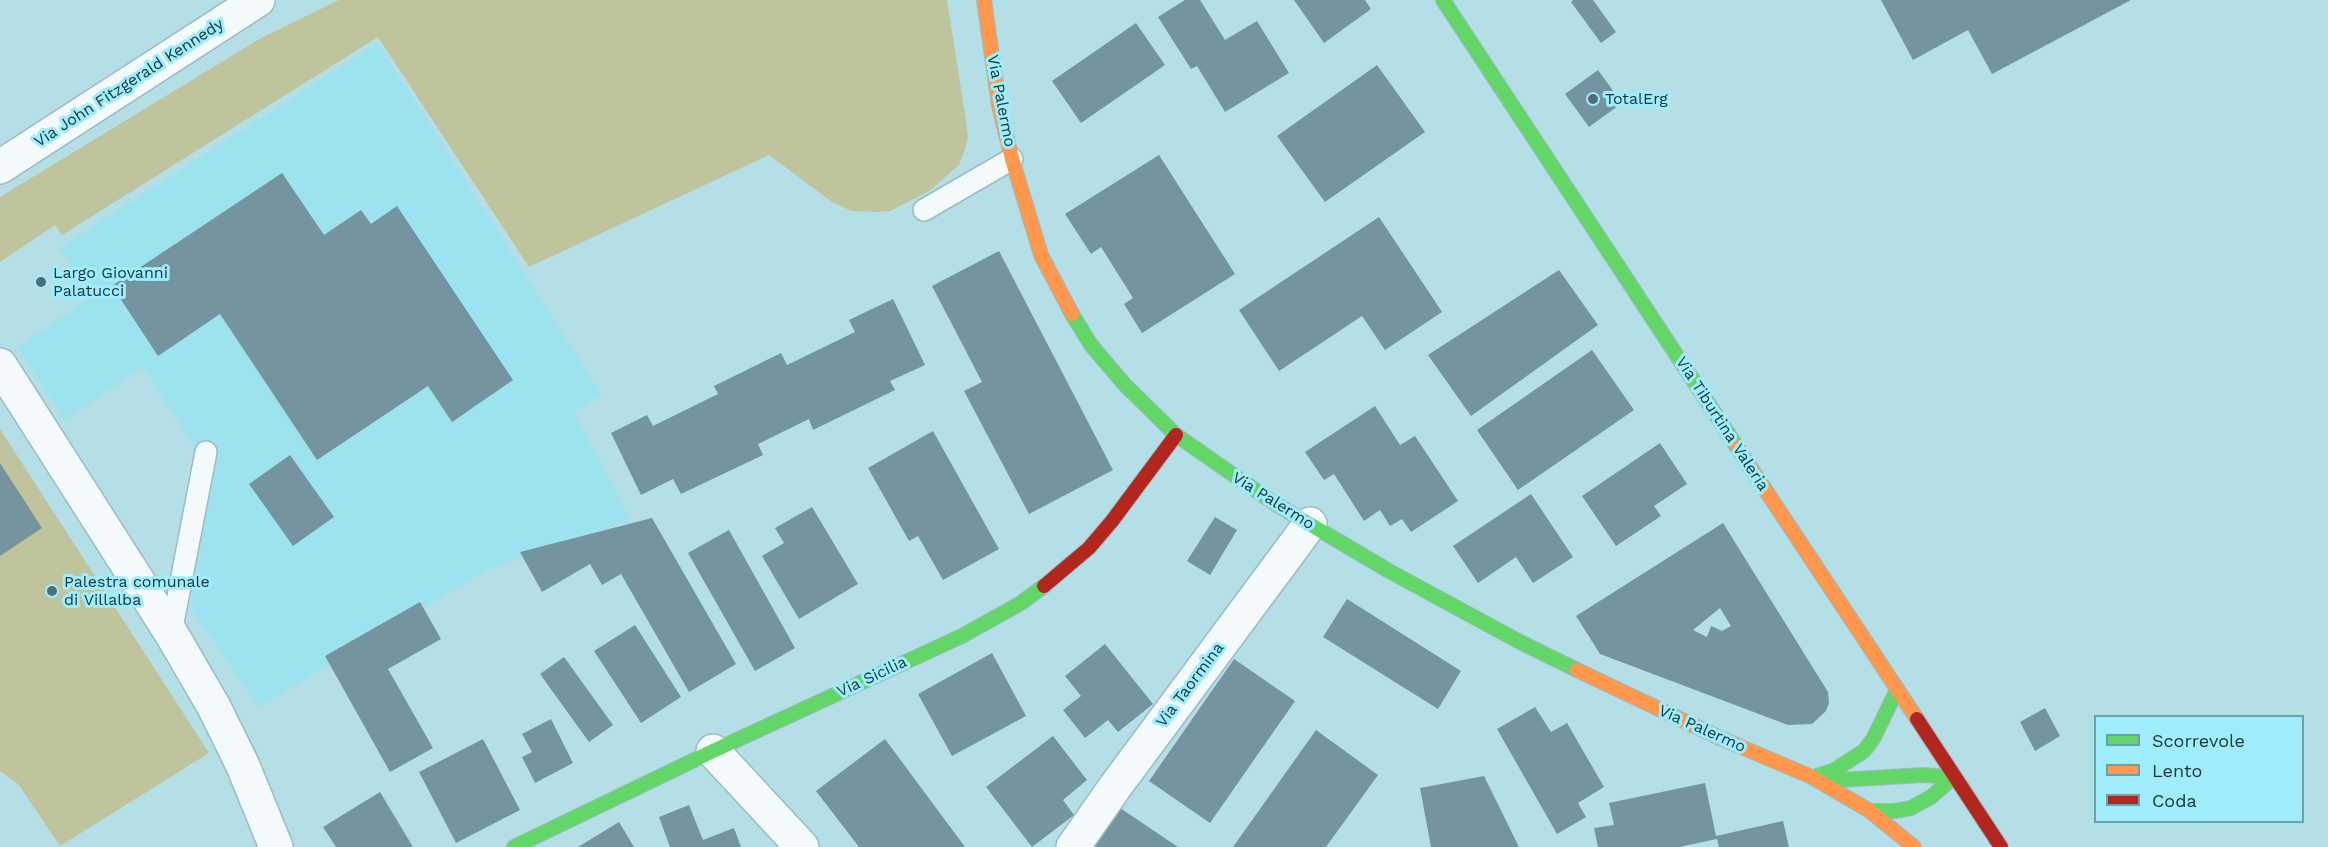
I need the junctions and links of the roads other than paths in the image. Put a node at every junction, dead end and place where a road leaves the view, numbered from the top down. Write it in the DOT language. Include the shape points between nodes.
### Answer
graph roads {
  1 [pos="258,0"];
  2 [pos="984,0"];
  3 [pos="1443,0"];
  4 [pos="1012,159"];
  5 [pos="0,167"];
  6 [pos="924,210"];
  7 [pos="0,365"];
  8 [pos="1176,435"];
  9 [pos="206,452"];
  10 [pos="1310,524"];
  11 [pos="171,633"];
  12 [pos="1897,690"];
  13 [pos="713,751"];
  14 [pos="1812,777"];
  15 [pos="1954,777"];
  16 [pos="1870,812"];
  17 [pos="276,847"];
  18 [pos="514,847"];
  19 [pos="802,847"];
  20 [pos="1073,847"];
  21 [pos="1914,847"];
  22 [pos="2001,847"];
  1 -- 5 [label="street, Via John Fitzgerald Kennedy"];
  2 -- 4 [label="street, Via Palermo" via="999,105"];
  3 -- 12 [label="street, Via Tiburtina Valeria"];
  4 -- 6 [label="lane"];
  4 -- 8 [label="street, Via Palermo" via="1041,255 1061,297 1113,372"];
  7 -- 11 [label="street"];
  8 -- 10 [label="street, Via Palermo"];
  8 -- 13 [label="street, Via Sicilia" via="1089,548 1029,597 962,636"];
  9 -- 11 [label="lane"];
  10 -- 14 [label="street, Via Palermo" via="1520,642 1709,733"];
  10 -- 20 [label="street, Via Taormina"];
  11 -- 17 [label="street" via="229,735"];
  12 -- 14 [label="street" via="1864,752 1833,771"];
  12 -- 15 [label="street, Via Tiburtina Valeria"];
  13 -- 18 [label="street, Via Sicilia"];
  13 -- 19 [label="street"];
  14 -- 15 [label="street, Via Palermo"];
  14 -- 16 [label="street, Via Palermo"];
  15 -- 16 [label="street" via="1911,808"];
  15 -- 22 [label="street, Via Tiburtina Valeria"];
  16 -- 21 [label="street, Via Palermo"];
}
